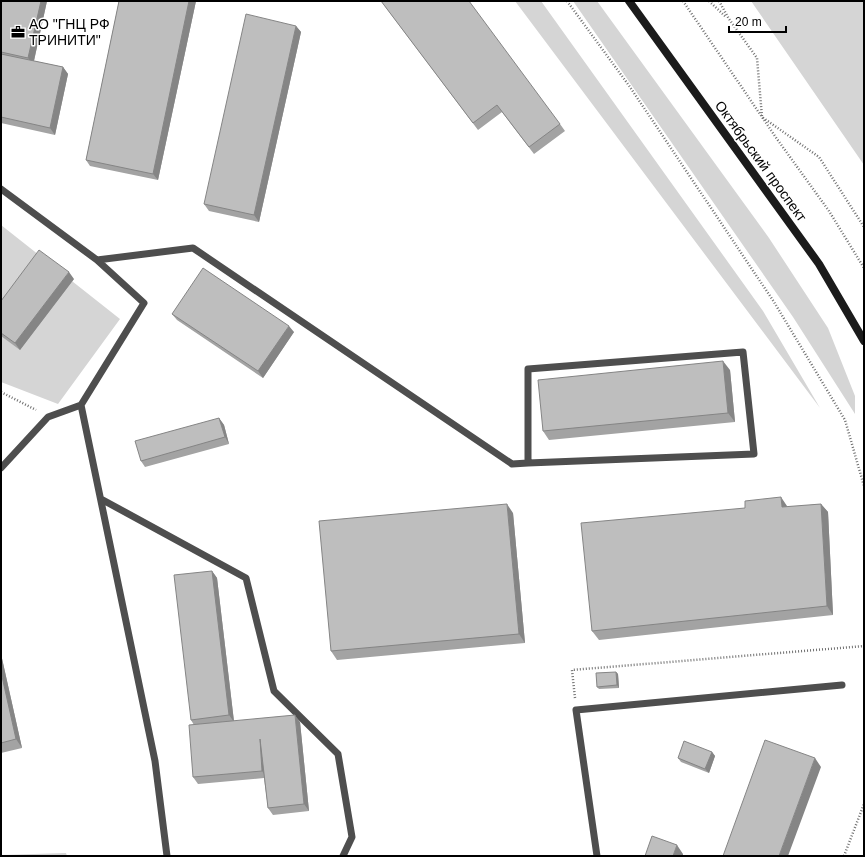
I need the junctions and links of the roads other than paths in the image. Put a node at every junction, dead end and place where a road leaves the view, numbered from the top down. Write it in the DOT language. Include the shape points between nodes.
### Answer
graph roads {
  1 [pos="629,1"];
  2 [pos="1,189"];
  3 [pos="97,260"];
  4 [pos="864,341"];
  5 [pos="81,405"];
  6 [pos="528,464"];
  7 [pos="1,468"];
  8 [pos="101,499"];
  9 [pos="842,685"];
  10 [pos="167,856"];
  11 [pos="343,856"];
  12 [pos="597,856"];
  1 -- 4 [label="main road, Октябрьский проспект" via="819,264"];
  2 -- 3 [label="lane"];
  3 -- 5 [label="lane" via="144,303"];
  3 -- 6 [label="lane" via="193,248 512,464"];
  5 -- 7 [label="lane" via="48,417"];
  5 -- 8 [label="lane"];
  6 -- 6 [label="lane" via="528,369 743,352 754,454"];
  8 -- 10 [label="lane" via="155,761"];
  8 -- 11 [label="lane" via="246,578 274,691 338,754 352,837"];
  9 -- 12 [label="lane" via="576,710"];
}
